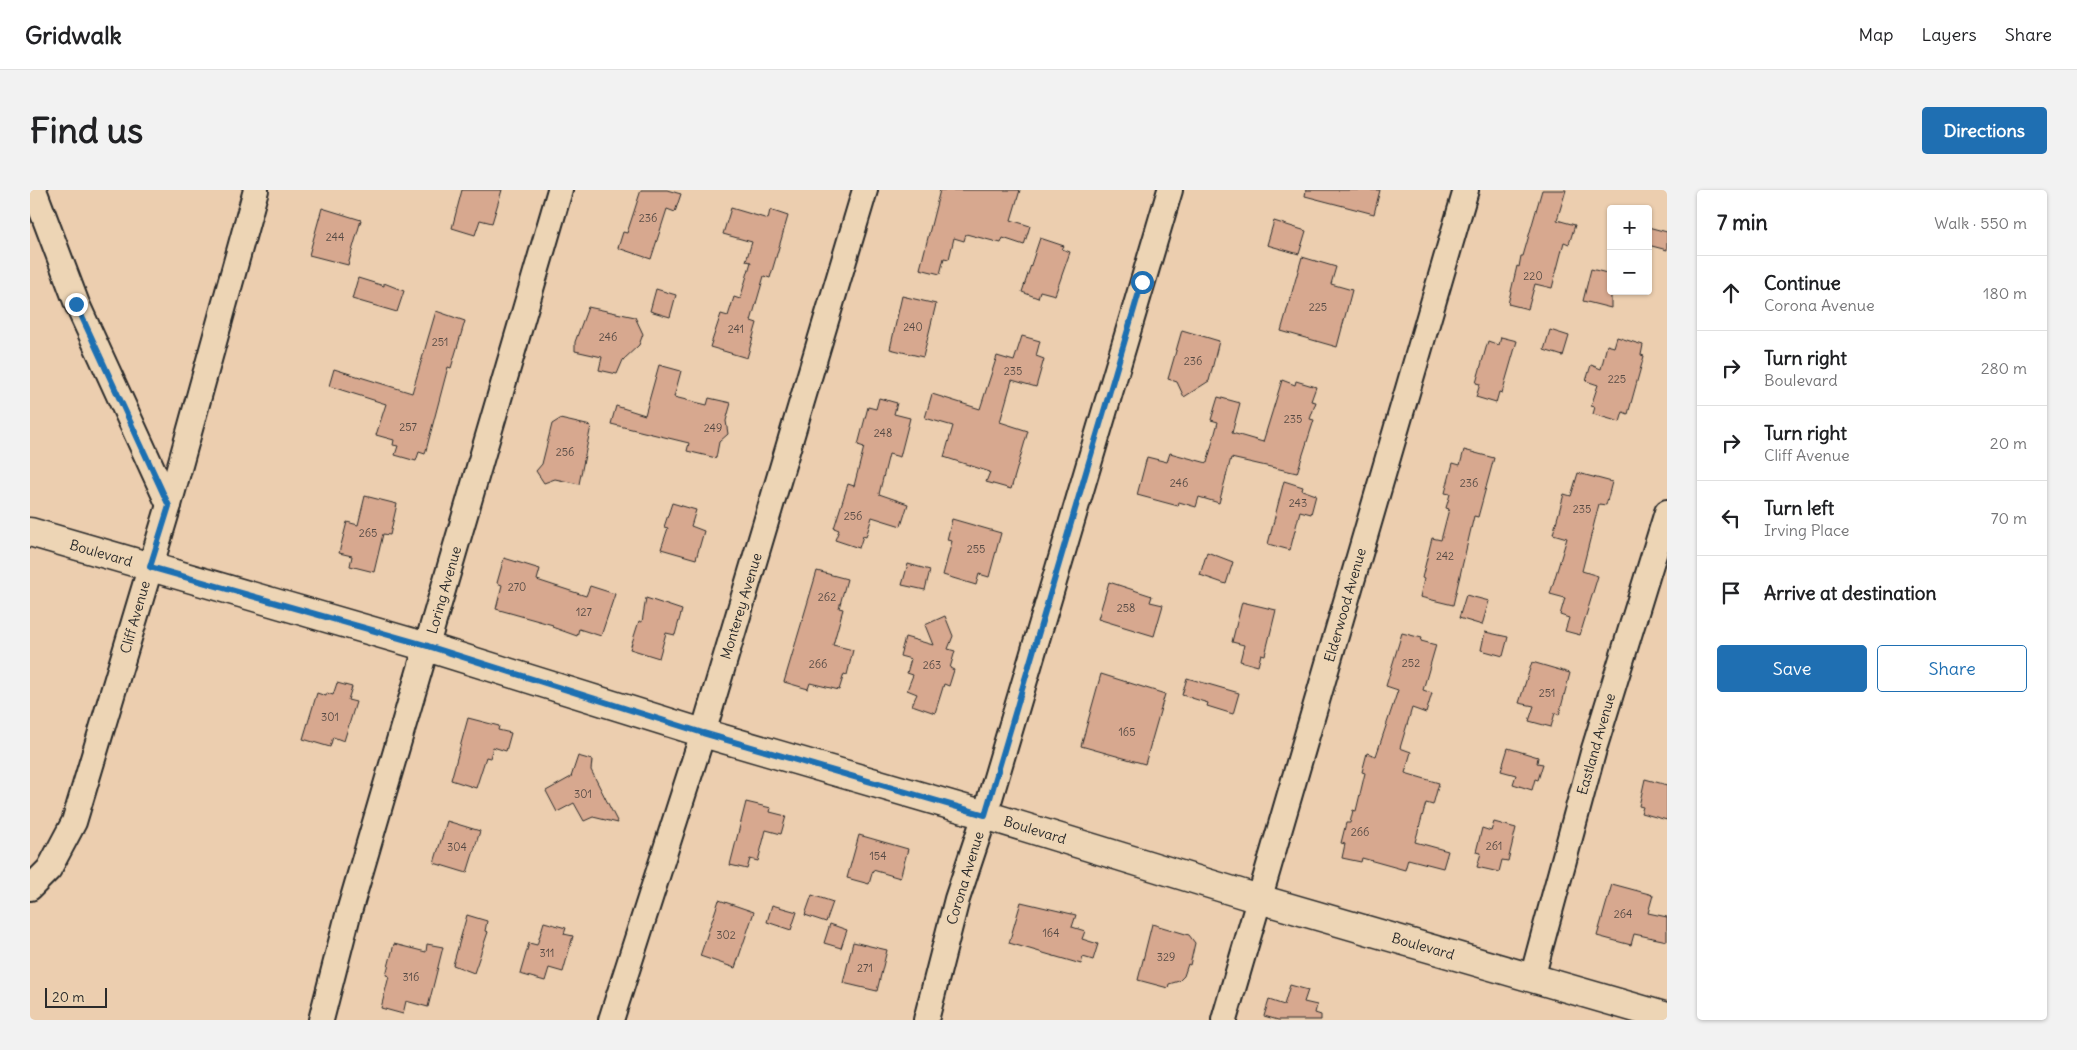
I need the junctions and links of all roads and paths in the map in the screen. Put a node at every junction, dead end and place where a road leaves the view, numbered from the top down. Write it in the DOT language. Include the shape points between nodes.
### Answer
graph roads {
  1 [pos="34,190"];
  2 [pos="256,190"];
  3 [pos="560,190"];
  4 [pos="865,190"];
  5 [pos="1170,190"];
  6 [pos="1466,190"];
  7 [pos="169,506"];
  8 [pos="1667,512"];
  9 [pos="30,532"];
  10 [pos="150,567"];
  11 [pos="428,646"];
  12 [pos="703,733"];
  13 [pos="985,815"];
  14 [pos="30,888"];
  15 [pos="1259,899"];
  16 [pos="1532,978"];
  17 [pos="1667,1017"];
  18 [pos="321,1020"];
  19 [pos="611,1020"];
  20 [pos="926,1020"];
  21 [pos="1224,1020"];
  1 -- 7 [label="street" via="76,304"];
  2 -- 7 [label="street, Cliff Avenue"];
  3 -- 11 [label="street, Loring Avenue"];
  4 -- 12 [label="street, Monterey Avenue"];
  5 -- 13 [label="street, Corona Avenue"];
  6 -- 15 [label="street, Elderwood Avenue"];
  7 -- 10 [label="street, Cliff Avenue"];
  8 -- 16 [label="street, Eastland Avenue" via="1594,749"];
  9 -- 10 [label="street, Boulevard"];
  10 -- 11 [label="street, Boulevard"];
  10 -- 14 [label="street, Cliff Avenue" via="74,822 49,869"];
  11 -- 12 [label="street, Boulevard"];
  11 -- 18 [label="street, Loring Avenue" via="348,915"];
  12 -- 13 [label="street, Boulevard"];
  12 -- 19 [label="street, Monterey Avenue"];
  13 -- 15 [label="street, Boulevard"];
  13 -- 20 [label="street, Corona Avenue" via="957,899"];
  15 -- 16 [label="street, Boulevard"];
  15 -- 21 [label="street, Elderwood Avenue"];
  16 -- 17 [label="street, Boulevard"];
}
